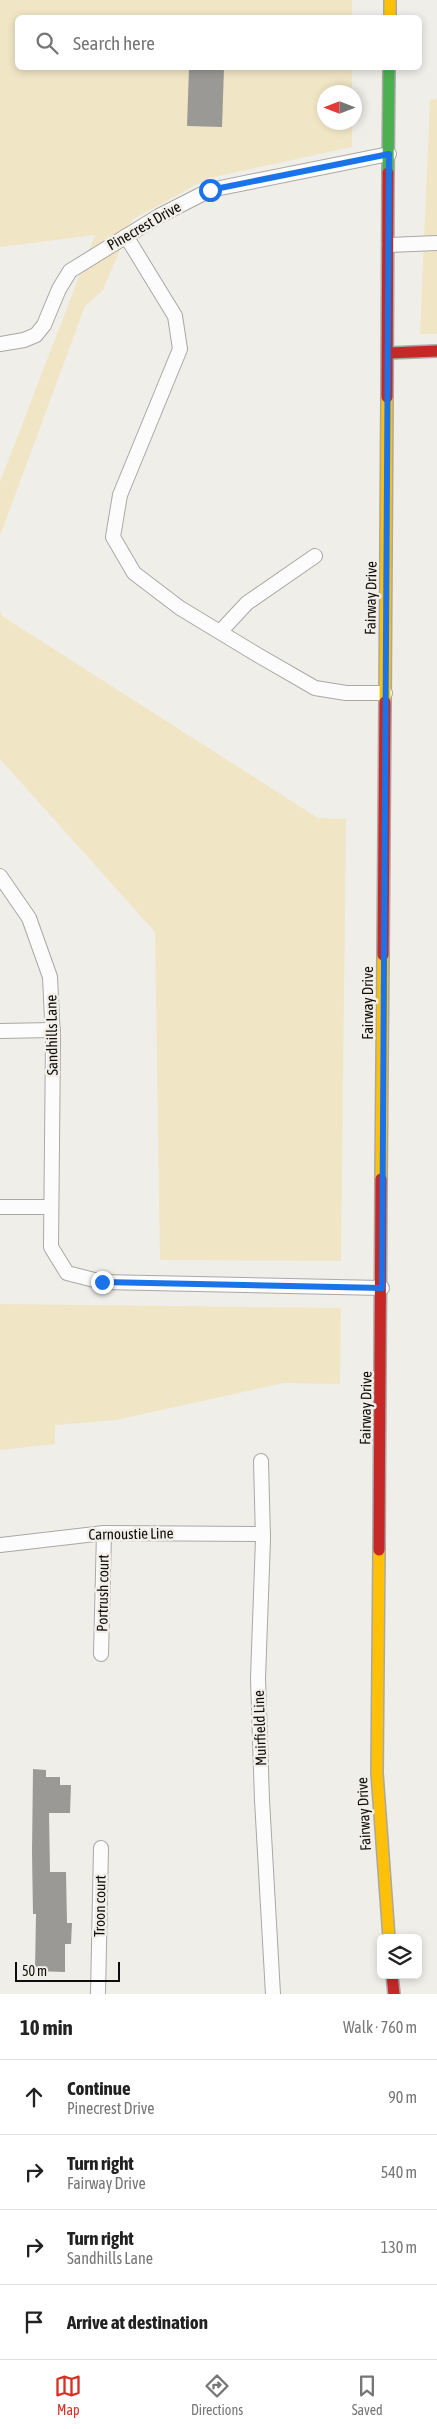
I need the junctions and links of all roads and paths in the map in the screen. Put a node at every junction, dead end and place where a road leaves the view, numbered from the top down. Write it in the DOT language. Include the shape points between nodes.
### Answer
graph roads {
  1 [pos="390,0"];
  2 [pos="390,15"];
  3 [pos="389,70"];
  4 [pos="389,154"];
  5 [pos="126,236"];
  6 [pos="437,243"];
  7 [pos="389,245"];
  8 [pos="0,344"];
  9 [pos="437,351"];
  10 [pos="389,353"];
  11 [pos="315,556"];
  12 [pos="220,632"];
  13 [pos="385,693"];
  14 [pos="0,876"];
  15 [pos="53,1030"];
  16 [pos="0,1031"];
  17 [pos="51,1206"];
  18 [pos="0,1207"];
  19 [pos="382,1288"];
  20 [pos="261,1461"];
  21 [pos="104,1533"];
  22 [pos="263,1534"];
  23 [pos="0,1545"];
  24 [pos="101,1654"];
  25 [pos="101,1848"];
  26 [pos="389,1934"];
  27 [pos="392,1979"];
  28 [pos="98,1994"];
  29 [pos="273,1994"];
  30 [pos="394,1994"];
  1 -- 2 [label="main road"];
  3 -- 4 [label="main road, Fairway Drive"];
  4 -- 5 [label="street, Pinecrest Drive" via="210,190"];
  4 -- 7 [label="main road, Fairway Drive"];
  5 -- 8 [label="street, Pinecrest Drive" via="70,271 36,335"];
  5 -- 12 [label="street" via="175,316 180,349 120,495 113,537 134,572 180,608"];
  6 -- 7 [label="street"];
  7 -- 10 [label="main road, Fairway Drive"];
  9 -- 10 [label="main road"];
  10 -- 13 [label="main road, Fairway Drive"];
  11 -- 12 [label="street" via="247,603"];
  12 -- 13 [label="street" via="315,688 346,693"];
  13 -- 19 [label="main road, Fairway Drive"];
  14 -- 15 [label="street, Sandhills Lane" via="29,918 50,977"];
  15 -- 16 [label="street"];
  15 -- 17 [label="street, Sandhills Lane"];
  17 -- 18 [label="street"];
  17 -- 19 [label="street, Sandhills Lane" via="51,1247 67,1273 102,1282"];
  19 -- 26 [label="main road, Fairway Drive" via="377,1773"];
  20 -- 22 [label="street, Muirfield Line"];
  21 -- 22 [label="street, Carnoustie Line"];
  21 -- 23 [label="street, Carnoustie Line"];
  21 -- 24 [label="street, Portrush court"];
  22 -- 29 [label="street, Muirfield Line" via="258,1678"];
  25 -- 28 [label="street, Troon court"];
  27 -- 30 [label="main road"];
}
